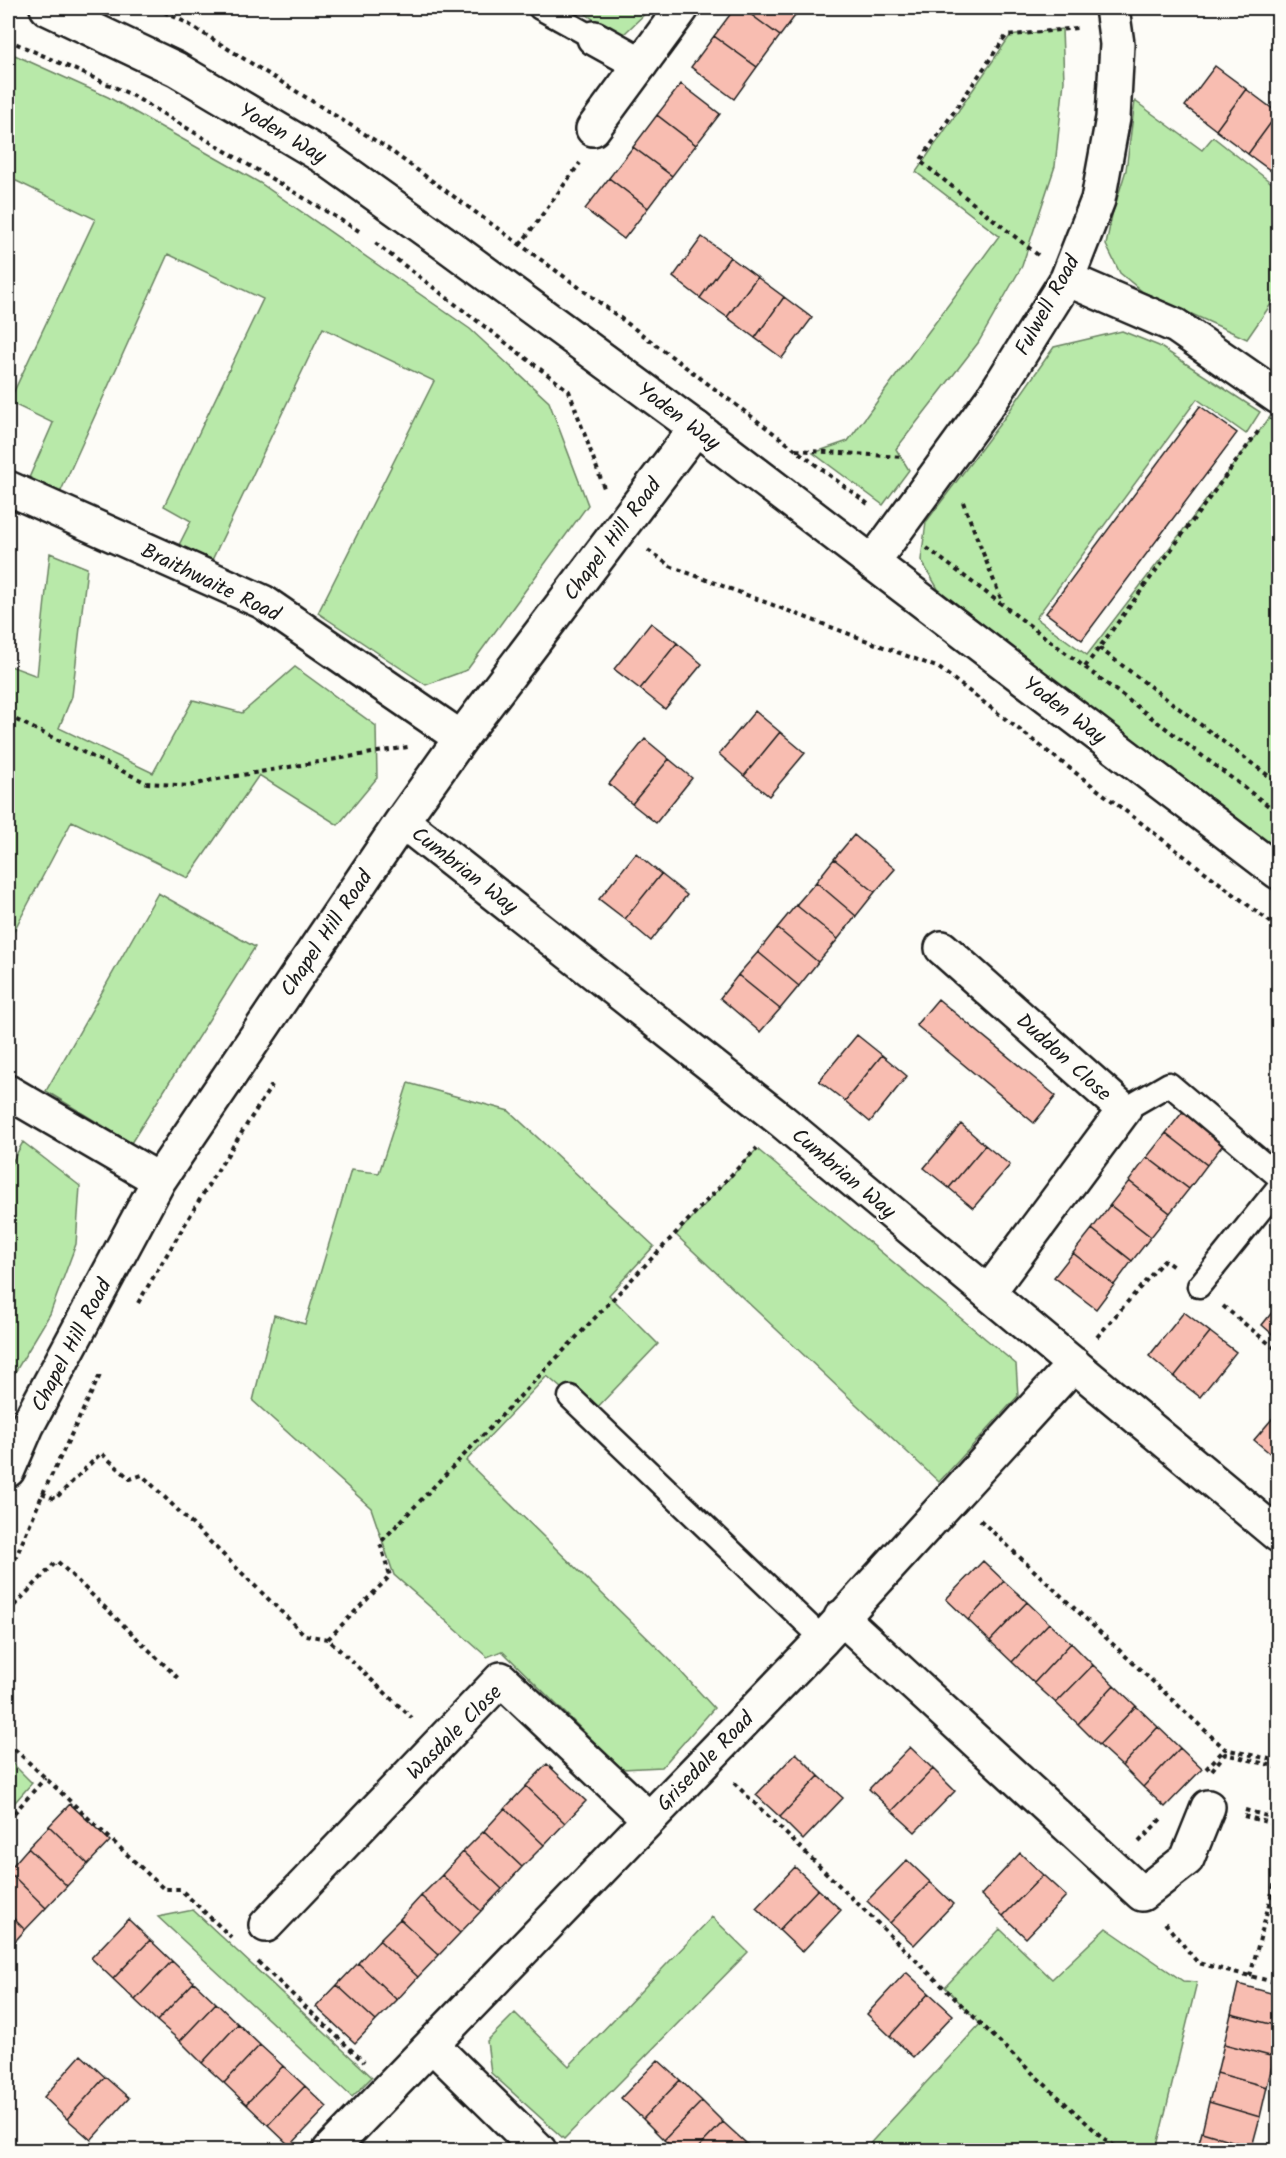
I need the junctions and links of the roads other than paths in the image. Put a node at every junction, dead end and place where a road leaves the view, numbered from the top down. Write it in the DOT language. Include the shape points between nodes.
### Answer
graph roads {
  1 [pos="47,8"];
  2 [pos="540,8"];
  3 [pos="682,8"];
  4 [pos="1113,16"];
  5 [pos="594,38"];
  6 [pos="641,64"];
  7 [pos="593,129"];
  8 [pos="1067,279"];
  9 [pos="1272,410"];
  10 [pos="696,428"];
  11 [pos="8,488"];
  12 [pos="872,563"];
  13 [pos="461,738"];
  14 [pos="402,821"];
  15 [pos="1278,872"];
  16 [pos="942,948"];
  17 [pos="8,1092"];
  18 [pos="1124,1110"];
  19 [pos="1278,1176"];
  20 [pos="159,1180"];
  21 [pos="1278,1188"];
  22 [pos="1199,1286"];
  23 [pos="988,1293"];
  24 [pos="1074,1364"];
  25 [pos="570,1398"];
  26 [pos="8,1470"];
  27 [pos="1278,1535"];
  28 [pos="832,1628"];
  29 [pos="1208,1807"];
  30 [pos="648,1819"];
  31 [pos="266,1925"];
  32 [pos="432,2045"];
  33 [pos="330,2151"];
  34 [pos="539,2151"];
  1 -- 10 [label="street, Yoden Way" via="176,69 324,157"];
  2 -- 5 [label="lane"];
  3 -- 6 [label="street"];
  4 -- 8 [label="street, Fulwell Road" via="1117,44 1111,130 1098,200"];
  5 -- 6 [label="street"];
  6 -- 7 [label="street"];
  8 -- 9 [label="street" via="1176,326"];
  8 -- 12 [label="street, Fulwell Road" via="994,396"];
  10 -- 12 [label="street, Yoden Way"];
  10 -- 13 [label="street, Chapel Hill Road"];
  11 -- 13 [label="street, Braithwaite Road" via="263,602"];
  12 -- 15 [label="street, Yoden Way"];
  13 -- 14 [label="street, Chapel Hill Road"];
  14 -- 20 [label="street, Chapel Hill Road"];
  14 -- 23 [label="street, Cumbrian Way" via="782,1121"];
  16 -- 18 [label="street, Duddon Close"];
  17 -- 20 [label="street"];
  18 -- 19 [label="lane" via="1169,1084"];
  18 -- 23 [label="street, Duddon Close"];
  20 -- 26 [label="street, Chapel Hill Road" via="27,1426"];
  21 -- 22 [label="lane"];
  23 -- 24 [label="street, Cumbrian Way"];
  24 -- 27 [label="street, Cumbrian Way"];
  24 -- 28 [label="street, Grisedale Road"];
  25 -- 28 [label="lane"];
  28 -- 29 [label="street" via="1142,1894 1187,1859"];
  28 -- 30 [label="street, Grisedale Road"];
  30 -- 31 [label="street, Wasdale Close" via="501,1679"];
  30 -- 32 [label="street, Grisedale Road"];
  32 -- 33 [label="street, Grisedale Road"];
  32 -- 34 [label="street"];
}
